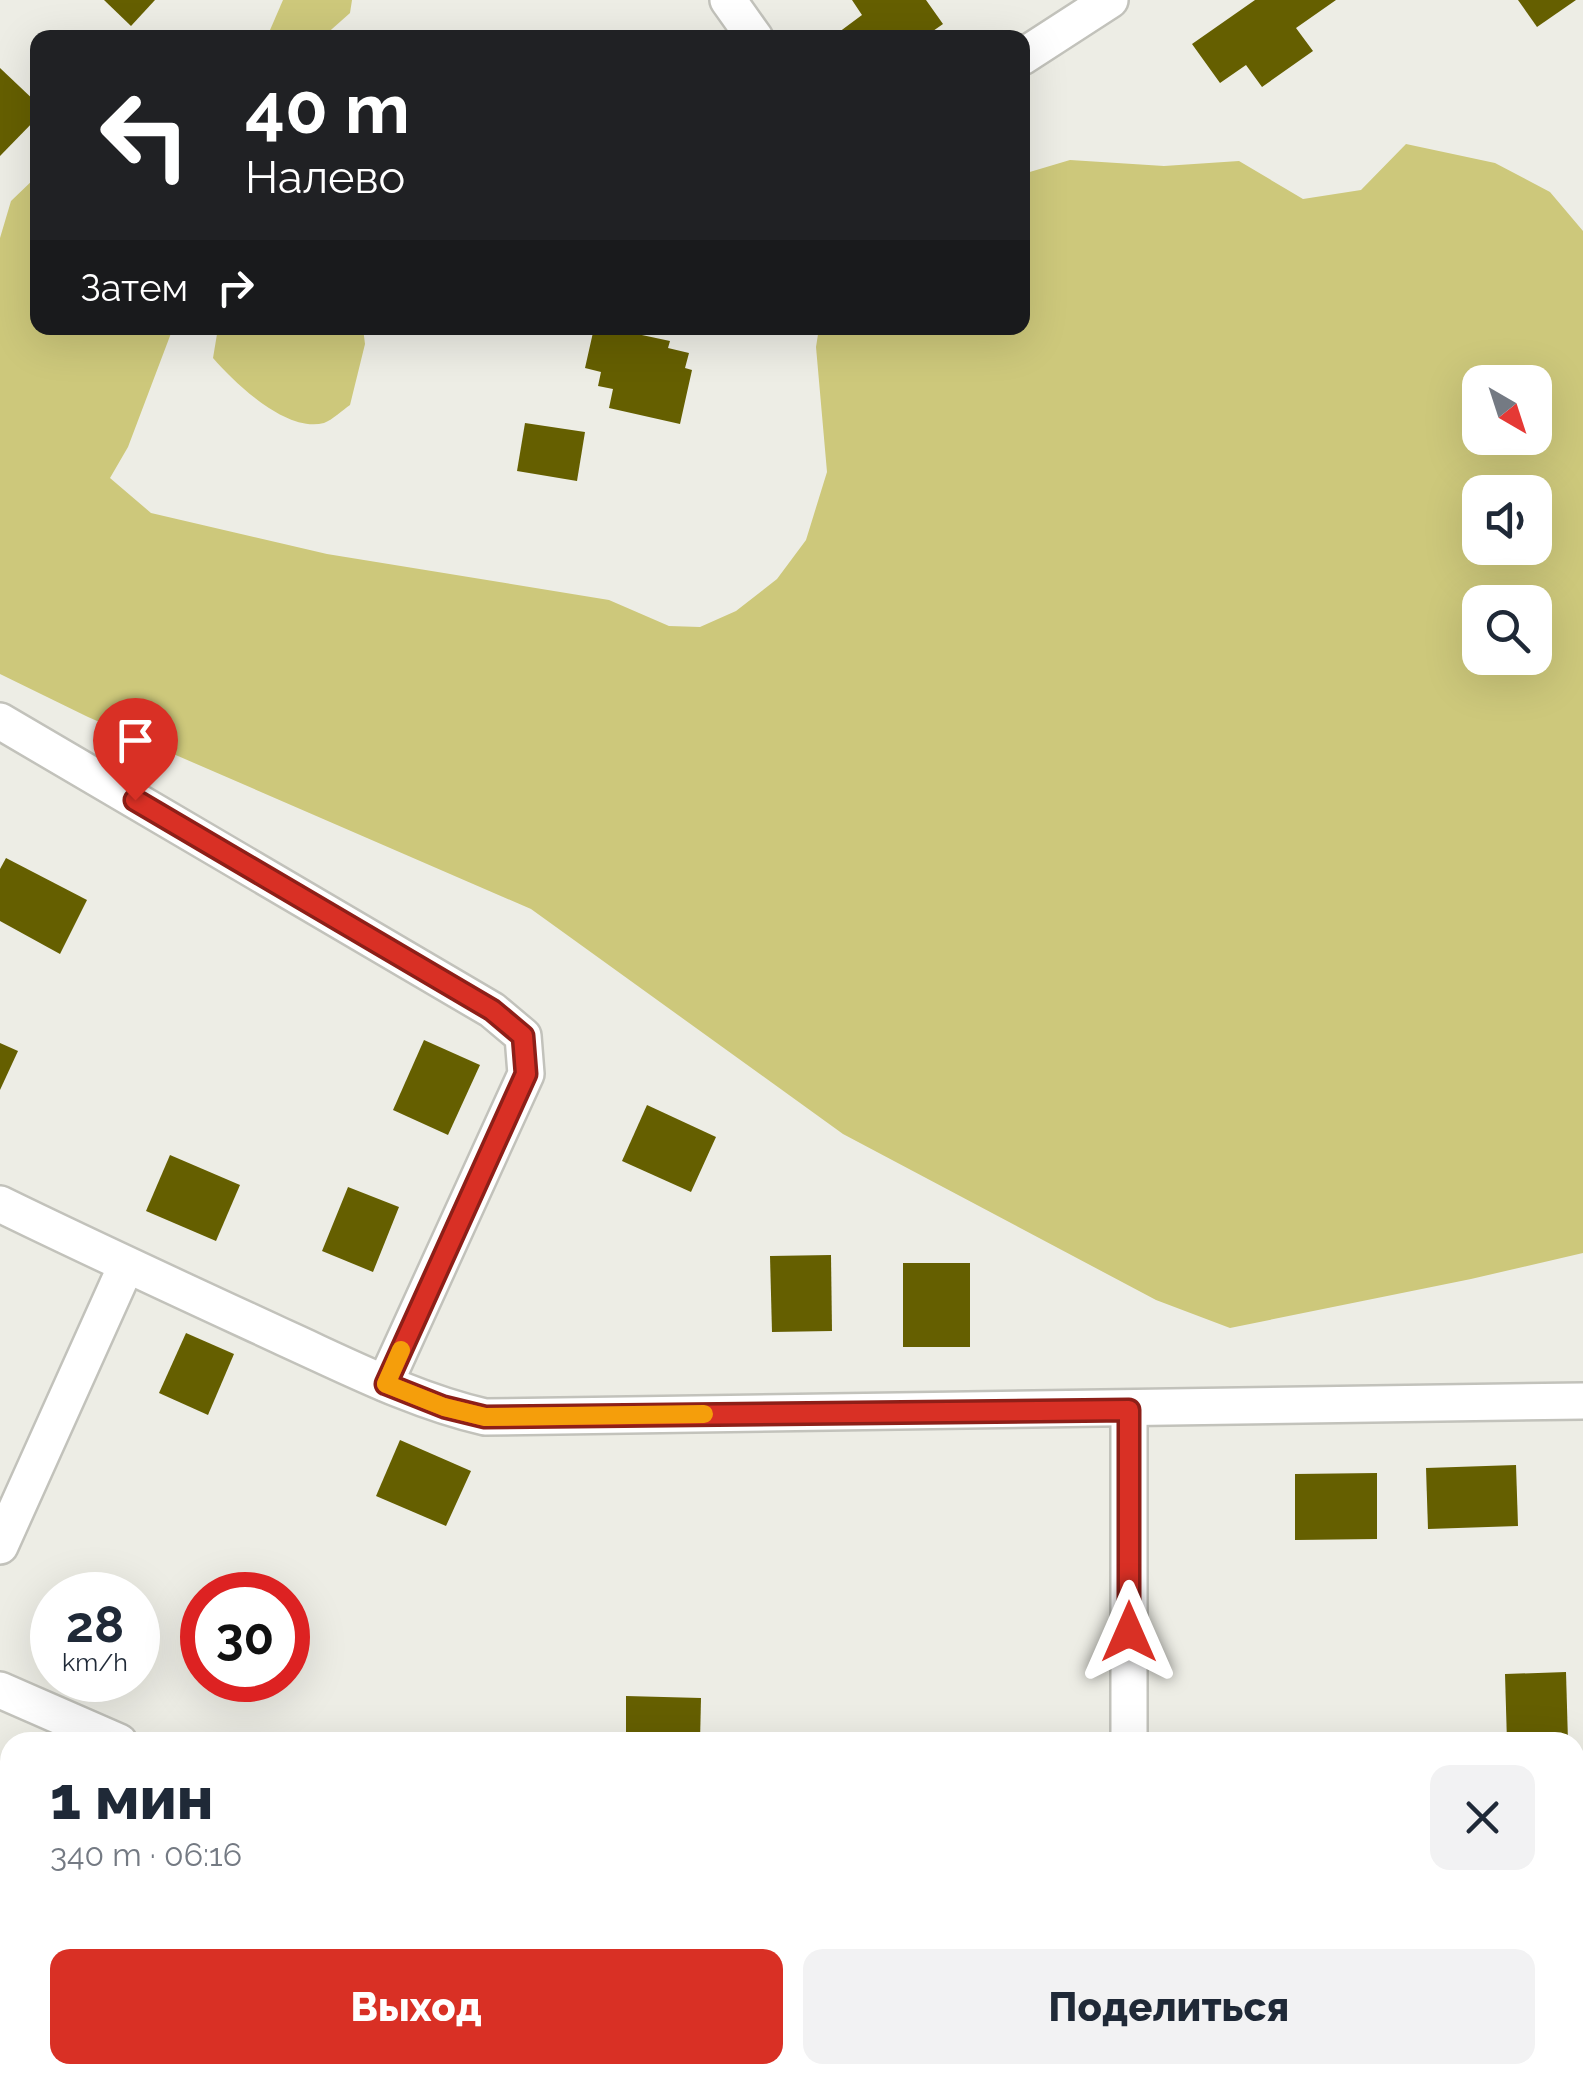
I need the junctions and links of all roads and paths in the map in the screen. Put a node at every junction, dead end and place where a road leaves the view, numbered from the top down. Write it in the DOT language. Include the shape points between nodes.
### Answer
graph roads {
  1 [pos="728,0"];
  2 [pos="1110,0"];
  3 [pos="749,30"];
  4 [pos="1030,52"];
  5 [pos="0,721"];
  6 [pos="0,1204"];
  7 [pos="126,1266"];
  8 [pos="386,1384"];
  9 [pos="1583,1401"];
  10 [pos="1129,1410"];
  11 [pos="0,1546"];
  12 [pos="0,1690"];
  13 [pos="96,1732"];
  14 [pos="1129,1732"];
  1 -- 3 [label="street"];
  2 -- 4 [label="street"];
  5 -- 8 [label="street" via="492,1010 523,1036 526,1074"];
  6 -- 7 [label="street"];
  7 -- 8 [label="street"];
  7 -- 11 [label="street"];
  8 -- 10 [label="street" via="485,1417"];
  9 -- 10 [label="street"];
  10 -- 14 [label="street"];
  12 -- 13 [label="street"];
}
